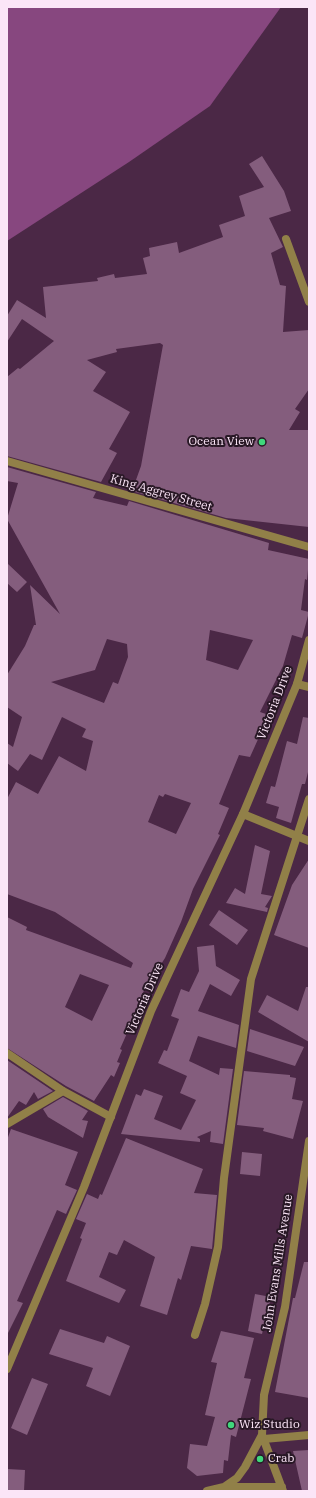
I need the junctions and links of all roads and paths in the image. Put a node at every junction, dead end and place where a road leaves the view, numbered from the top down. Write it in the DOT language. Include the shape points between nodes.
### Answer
graph roads {
  1 [pos="286,239"];
  2 [pos="309,302"];
  3 [pos="7,461"];
  4 [pos="309,547"];
  5 [pos="309,640"];
  6 [pos="297,684"];
  7 [pos="309,687"];
  8 [pos="309,799"];
  9 [pos="243,814"];
  10 [pos="297,836"];
  11 [pos="309,841"];
  12 [pos="7,1053"];
  13 [pos="63,1091"];
  14 [pos="112,1117"];
  15 [pos="7,1124"];
  16 [pos="309,1141"];
  17 [pos="195,1335"];
  18 [pos="7,1369"];
  19 [pos="309,1435"];
  20 [pos="263,1437"];
  21 [pos="224,1487"];
  22 [pos="283,1489"];
  23 [pos="207,1491"];
  1 -- 2 [label="street"];
  3 -- 4 [label="street, King Aggrey Street"];
  5 -- 6 [label="street, Victoria Drive"];
  6 -- 7 [label="street"];
  6 -- 9 [label="street, Victoria Drive"];
  8 -- 10 [label="street"];
  9 -- 10 [label="street"];
  9 -- 14 [label="street, Victoria Drive" via="151,1011"];
  10 -- 11 [label="street"];
  10 -- 17 [label="street" via="251,979 224,1178 218,1247"];
  12 -- 13 [label="street"];
  13 -- 14 [label="street"];
  13 -- 15 [label="street"];
  14 -- 18 [label="street, Victoria Drive"];
  16 -- 20 [label="street, John Evans Mills Avenue" via="285,1307 264,1395"];
  19 -- 20 [label="street"];
  20 -- 21 [label="street" via="237,1478"];
  20 -- 22 [label="street"];
  21 -- 22 [label="street"];
  21 -- 23 [label="street"];
}
